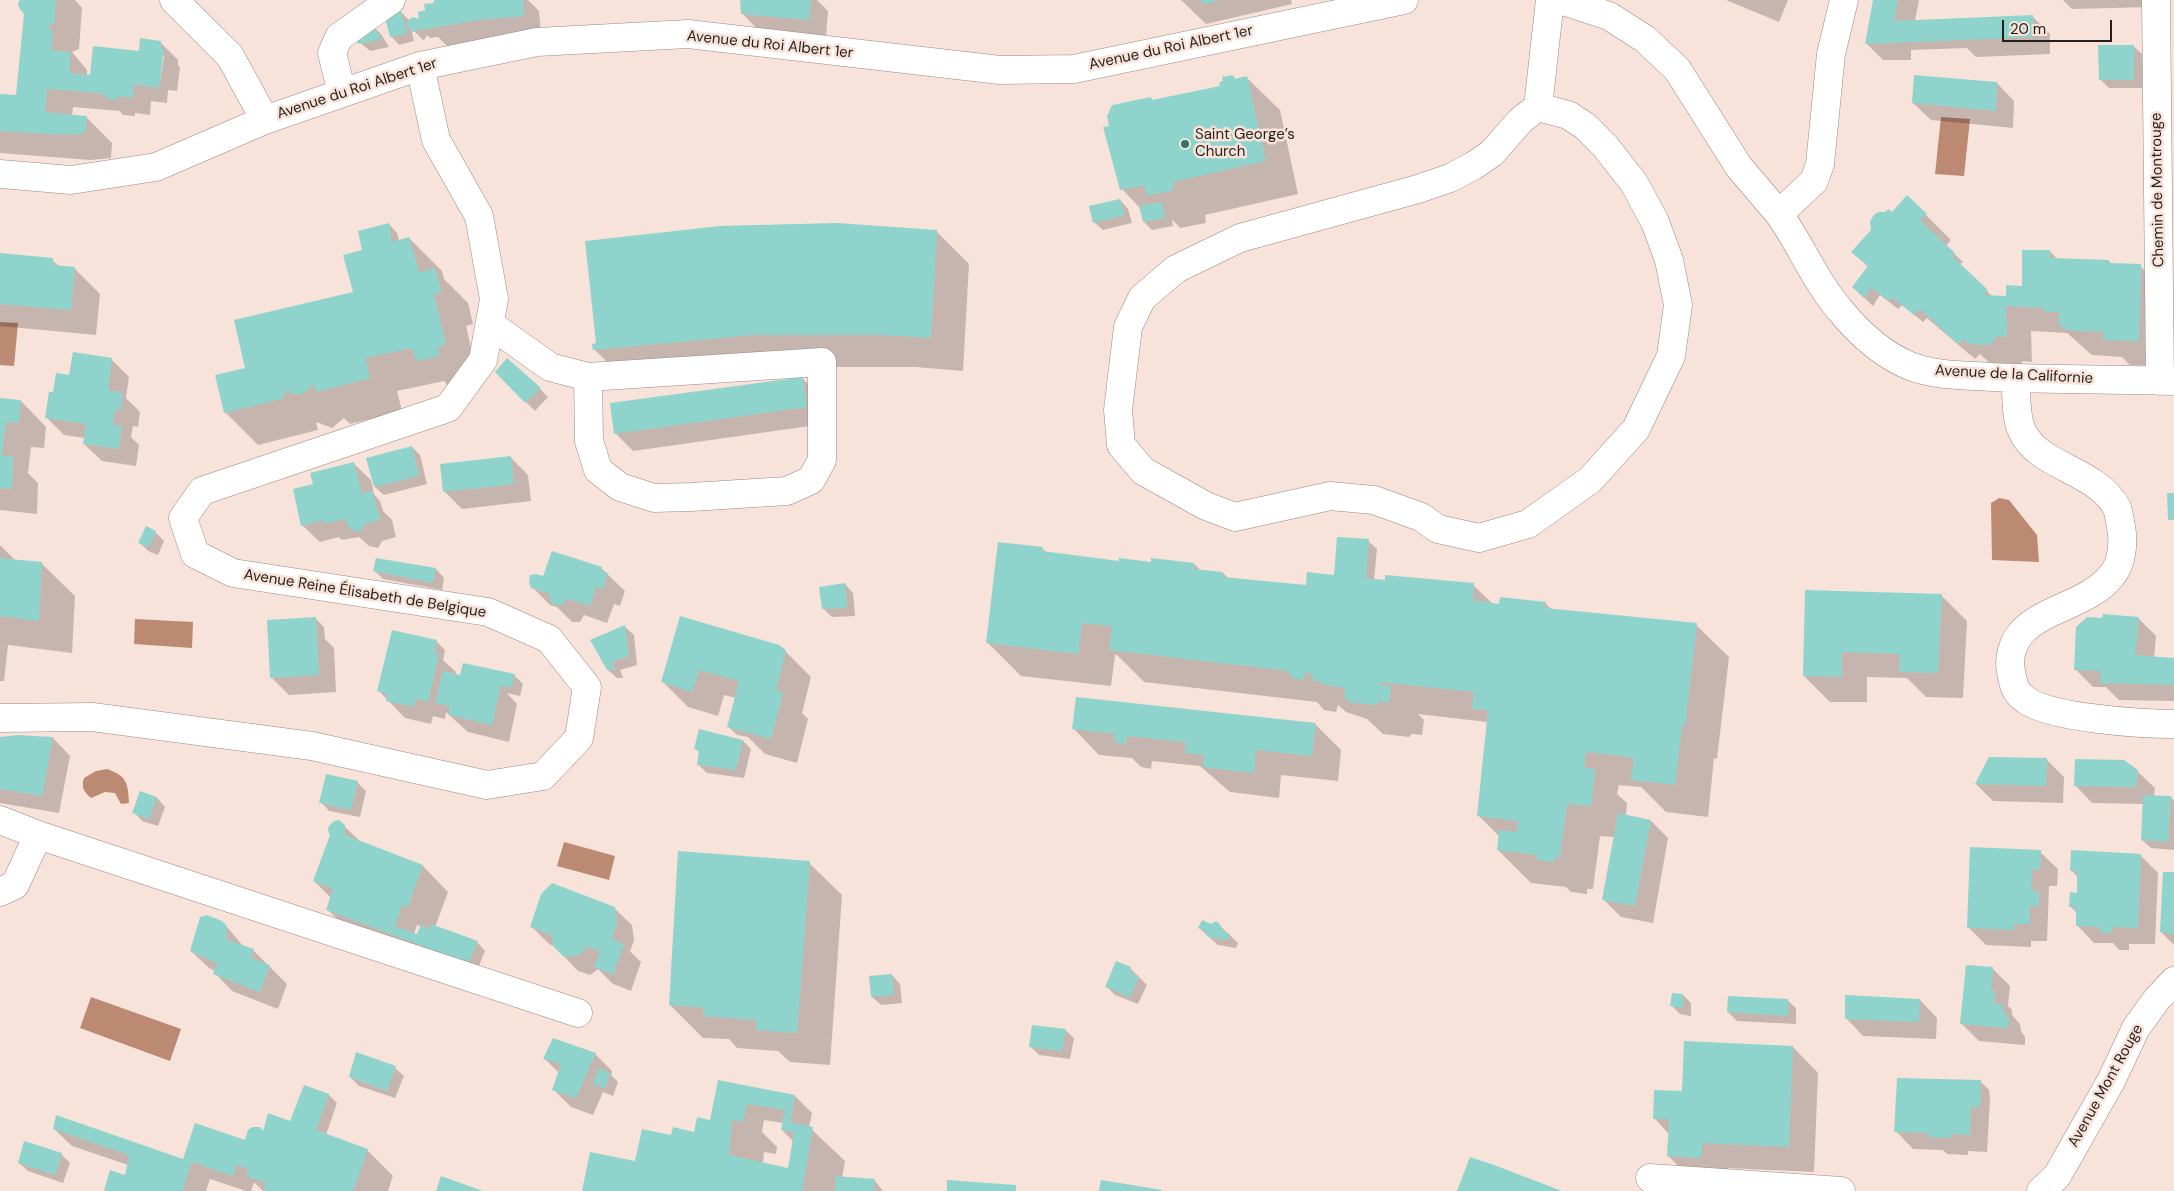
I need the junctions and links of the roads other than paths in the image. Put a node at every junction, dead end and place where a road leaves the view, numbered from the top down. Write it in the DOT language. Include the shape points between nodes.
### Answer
graph roads {
  1 [pos="174,0"];
  2 [pos="391,0"];
  3 [pos="1404,0"];
  4 [pos="1550,0"];
  5 [pos="1560,0"];
  6 [pos="1844,0"];
  7 [pos="2156,0"];
  8 [pos="420,66"];
  9 [pos="342,93"];
  10 [pos="1538,107"];
  11 [pos="265,120"];
  12 [pos="0,174"];
  13 [pos="1779,214"];
  14 [pos="490,324"];
  15 [pos="588,377"];
  16 [pos="2015,378"];
  17 [pos="2167,381"];
  18 [pos="0,718"];
  19 [pos="2174,724"];
  20 [pos="0,820"];
  21 [pos="38,835"];
  22 [pos="0,892"];
  23 [pos="2174,981"];
  24 [pos="578,1013"];
  25 [pos="1650,1178"];
  26 [pos="1841,1191"];
  27 [pos="2041,1191"];
  1 -- 11 [label="street" via="230,56"];
  2 -- 9 [label="street" via="339,37 332,53"];
  3 -- 8 [label="street, Avenue du Roi Albert 1er" via="1074,69 1000,70 688,34 538,42"];
  4 -- 10 [label="street"];
  5 -- 13 [label="street" via="1609,16 1645,39 1677,69 1740,166"];
  6 -- 13 [label="street" via="1831,54 1820,164 1814,182"];
  7 -- 17 [label="street, Chemin de Montrouge"];
  8 -- 9 [label="street, Avenue du Roi Albert 1er"];
  8 -- 14 [label="street, Avenue Reine Élisabeth de Belgique" via="436,140 479,216 494,299"];
  9 -- 11 [label="street, Avenue du Roi Albert 1er"];
  10 -- 10 [label="street" via="1521,120 1492,153 1450,178 1240,238 1176,268 1142,298 1128,327 1118,410 1121,445 1143,471 1206,506 1235,517 1330,496 1374,500 1421,517 1438,529 1479,538 1528,524 1590,480 1636,429 1671,356 1678,305 1669,260 1658,229 1634,182 1585,126 1568,115"];
  11 -- 12 [label="street, Avenue du Roi Albert 1er" via="156,167 71,180"];
  13 -- 16 [label="street, Avenue de la Californie" via="1839,310 1890,356 1941,374"];
  14 -- 15 [label="street" via="550,367"];
  14 -- 18 [label="street, Avenue Reine Élisabeth de Belgique" via="482,360 448,408 202,491 183,518 195,554 234,573 488,612 549,639 587,687 579,738 543,776 487,786 302,745 92,717"];
  15 -- 15 [label="street" via="822,362 822,460 811,480 787,491 654,498 620,487 598,470 589,441"];
  16 -- 17 [label="street, Avenue de la Californie"];
  16 -- 19 [label="street" via="2021,430 2043,454 2088,478 2106,494 2117,509 2122,534 2120,558 2114,573 2098,589 2024,630 2012,646 2009,664 2014,689 2043,709 2142,724"];
  20 -- 21 [label="street"];
  21 -- 22 [label="street" via="15,885"];
  21 -- 24 [label="street"];
  23 -- 27 [label="street, Avenue Mont Rouge" via="2136,1028 2057,1176"];
  25 -- 26 [label="street"];
}
